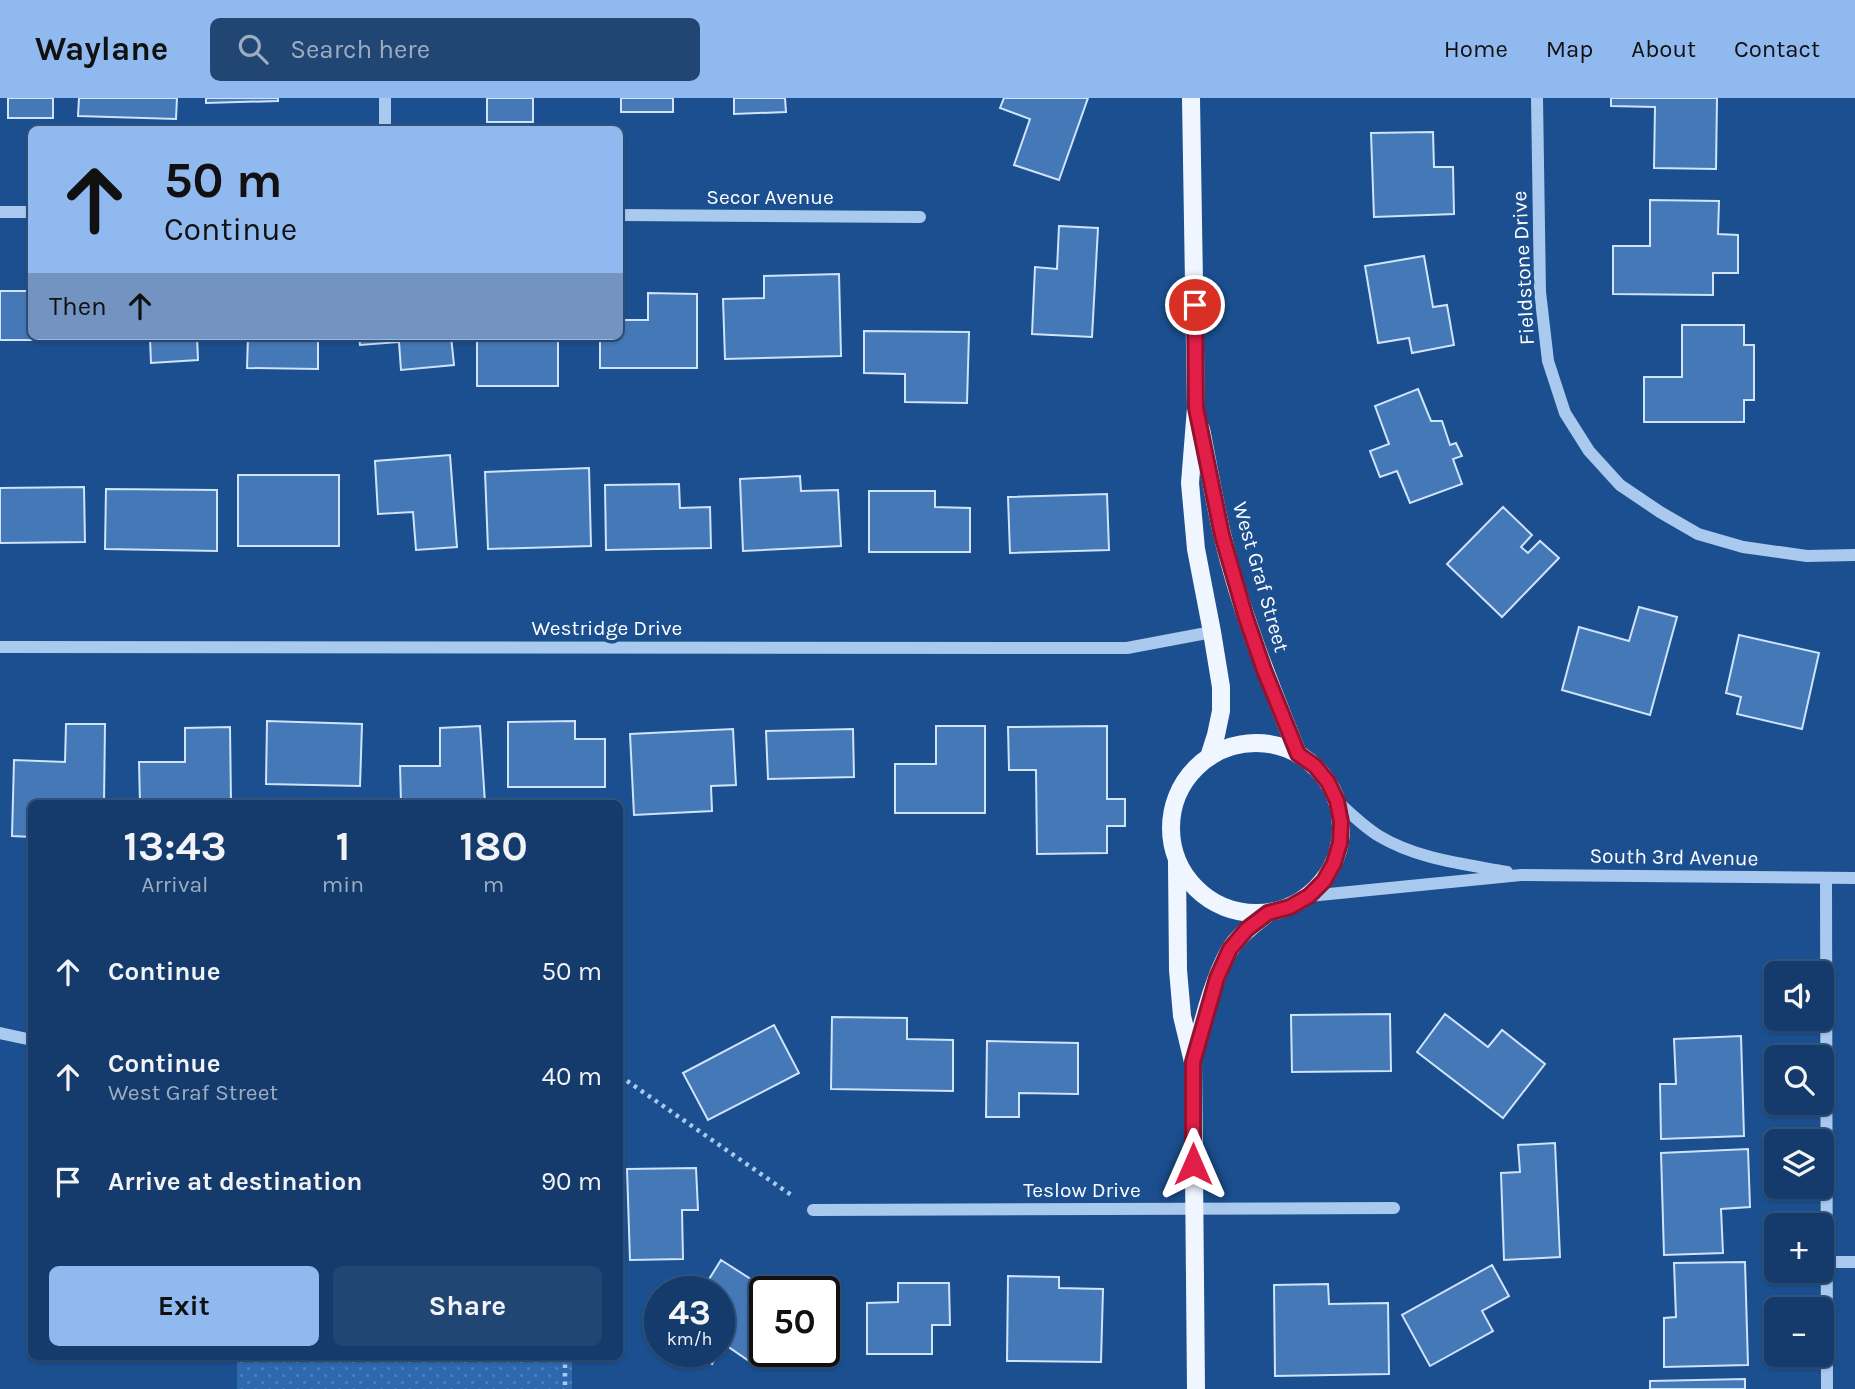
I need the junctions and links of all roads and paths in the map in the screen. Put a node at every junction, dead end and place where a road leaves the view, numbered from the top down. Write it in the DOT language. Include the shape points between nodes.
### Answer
graph roads {
  1 [pos="385,98"];
  2 [pos="1192,98"];
  3 [pos="1537,98"];
  4 [pos="385,126"];
  5 [pos="0,212"];
  6 [pos="28,212"];
  7 [pos="623,215"];
  8 [pos="920,217"];
  9 [pos="1196,408"];
  10 [pos="1855,555"];
  11 [pos="1212,632"];
  12 [pos="0,647"];
  13 [pos="1298,754"];
  14 [pos="1209,757"];
  15 [pos="1337,801"];
  16 [pos="1177,859"];
  17 [pos="1521,875"];
  18 [pos="1826,878"];
  19 [pos="1855,878"];
  20 [pos="1309,896"];
  21 [pos="1268,913"];
  22 [pos="0,1033"];
  23 [pos="28,1039"];
  24 [pos="1193,1062"];
  25 [pos="623,1078"];
  26 [pos="1394,1208"];
  27 [pos="1193,1209"];
  28 [pos="813,1210"];
  29 [pos="1827,1213"];
  30 [pos="1834,1262"];
  31 [pos="1855,1262"];
  32 [pos="1827,1283"];
  33 [pos="565,1360"];
  34 [pos="565,1389"];
  35 [pos="1196,1389"];
  36 [pos="1827,1389"];
  1 -- 4 [label="street"];
  2 -- 9 [label="main road, West Graf Street"];
  3 -- 10 [label="street, Fieldstone Drive" via="1540,292 1548,361 1565,413 1589,451 1620,485 1698,534 1743,547 1807,556"];
  5 -- 6 [label="street"];
  7 -- 8 [label="street, Secor Avenue"];
  9 -- 11 [label="main road, West Graf Street" via="1190,483 1196,549"];
  9 -- 13 [label="main road, West Graf Street" via="1222,535 1246,618"];
  11 -- 12 [label="street, Westridge Drive" via="1127,648"];
  11 -- 14 [label="main road, West Graf Street" via="1221,711"];
  13 -- 14 [label="main road" via="1276,745 1253,743"];
  13 -- 15 [label="main road" via="1315,766"];
  14 -- 16 [label="main road" via="1178,792 1171,837"];
  15 -- 17 [label="street, South 3rd Avenue" via="1381,838 1412,851"];
  15 -- 20 [label="main road" via="1340,843 1324,881"];
  16 -- 21 [label="main road" via="1203,896 1245,913"];
  16 -- 24 [label="main road" via="1178,970"];
  17 -- 18 [label="street, South 3rd Avenue"];
  17 -- 20 [label="street, South 3rd Avenue"];
  18 -- 19 [label="street, South 3rd Avenue"];
  18 -- 29 [label="street"];
  20 -- 21 [label="main road"];
  21 -- 24 [label="main road" via="1230,949"];
  22 -- 23 [label="street"];
  24 -- 27 [label="main road"];
  25 -- 28 [label="path"];
  26 -- 27 [label="street, Teslow Drive"];
  27 -- 28 [label="street, Teslow Drive"];
  27 -- 35 [label="main road"];
  30 -- 31 [label="street"];
  32 -- 36 [label="street"];
  33 -- 34 [label="path"];
}
